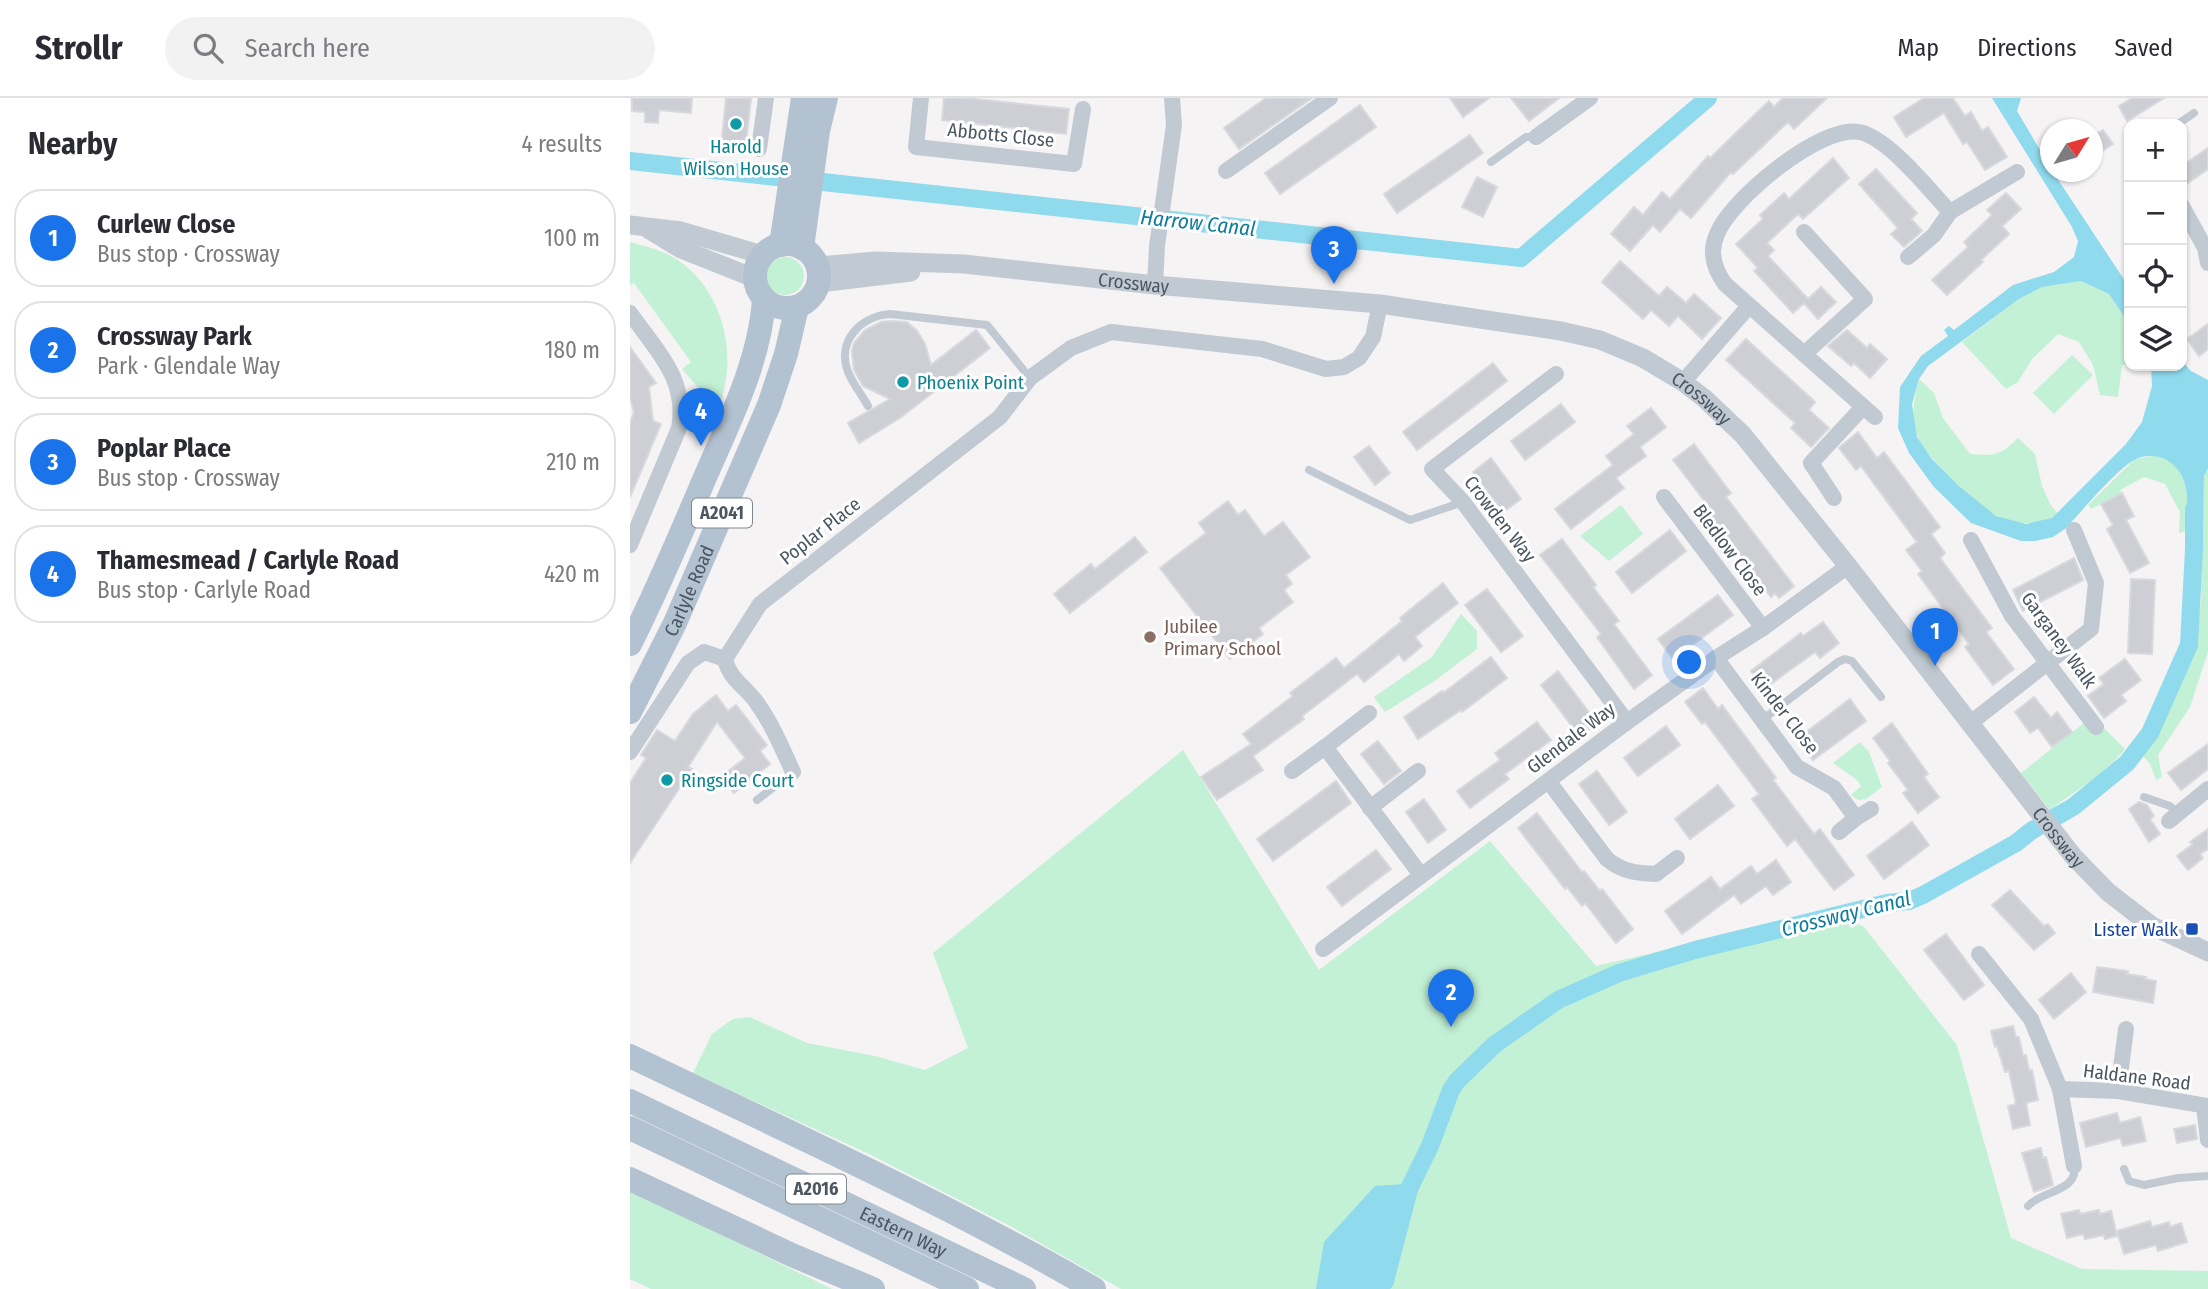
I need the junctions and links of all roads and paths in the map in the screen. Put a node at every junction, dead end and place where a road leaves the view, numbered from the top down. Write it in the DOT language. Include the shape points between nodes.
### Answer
graph roads {
  1 [pos="765,98"];
  2 [pos="803,98"];
  3 [pos="826,98"];
  4 [pos="921,98"];
  5 [pos="1172,98"];
  6 [pos="1330,98"];
  7 [pos="1590,98"];
  8 [pos="1083,109"];
  9 [pos="2194,113"];
  10 [pos="2185,119"];
  11 [pos="808,128"];
  12 [pos="1536,137"];
  13 [pos="759,149"];
  14 [pos="1491,162"];
  15 [pos="1226,171"];
  16 [pos="2017,172"];
  17 [pos="1950,212"];
  18 [pos="2187,215"];
  19 [pos="635,225"];
  20 [pos="1804,232"];
  21 [pos="1908,257"];
  22 [pos="796,259"];
  23 [pos="2208,261"];
  24 [pos="1155,285"];
  25 [pos="759,289"];
  26 [pos="1380,304"];
  27 [pos="1749,306"];
  28 [pos="797,307"];
  29 [pos="630,313"];
  30 [pos="1804,354"];
  31 [pos="1556,374"];
  32 [pos="1030,378"];
  33 [pos="1683,382"];
  34 [pos="868,406"];
  35 [pos="1309,470"];
  36 [pos="1664,497"];
  37 [pos="1834,498"];
  38 [pos="1463,502"];
  39 [pos="2074,530"];
  40 [pos="1971,540"];
  41 [pos="630,545"];
  42 [pos="1848,566"];
  43 [pos="1763,628"];
  44 [pos="630,644"];
  45 [pos="1716,658"];
  46 [pos="724,659"];
  47 [pos="2048,663"];
  48 [pos="1881,697"];
  49 [pos="630,712"];
  50 [pos="1369,713"];
  51 [pos="1762,720"];
  52 [pos="1627,722"];
  53 [pos="1969,724"];
  54 [pos="2096,727"];
  55 [pos="1325,747"];
  56 [pos="630,752"];
  57 [pos="1293,771"];
  58 [pos="1418,771"];
  59 [pos="793,772"];
  60 [pos="1549,782"];
  61 [pos="2208,791"];
  62 [pos="2144,797"];
  63 [pos="757,800"];
  64 [pos="1370,808"];
  65 [pos="1871,809"];
  66 [pos="2173,817"];
  67 [pos="1856,818"];
  68 [pos="1839,832"];
  69 [pos="1677,858"];
  70 [pos="1421,875"];
  71 [pos="1323,948"];
  72 [pos="2208,952"];
  73 [pos="1979,954"];
  74 [pos="2126,1029"];
  75 [pos="630,1056"];
  76 [pos="2060,1089"];
  77 [pos="2118,1091"];
  78 [pos="630,1101"];
  79 [pos="2206,1106"];
  80 [pos="630,1128"];
  81 [pos="2208,1140"];
  82 [pos="2074,1167"];
  83 [pos="2124,1169"];
  84 [pos="2208,1176"];
  85 [pos="630,1179"];
  86 [pos="2028,1206"];
  87 [pos="873,1289"];
  88 [pos="967,1289"];
  89 [pos="1024,1289"];
  90 [pos="1094,1289"];
  1 -- 13 [label="street"];
  2 -- 11 [label="main road, A2041"];
  3 -- 11 [label="main road, A2041"];
  4 -- 8 [label="street, Abbotts Close" via="916,147 1074,164"];
  5 -- 24 [label="street" via="1174,125"];
  6 -- 15 [label="street"];
  7 -- 12 [label="street"];
  9 -- 10 [label="lane"];
  11 -- 22 [label="main road, A2041"];
  12 -- 14 [label="lane" via="1526,137"];
  16 -- 17 [label="street"];
  17 -- 21 [label="street" via="1934,235"];
  17 -- 27 [label="street" via="1879,140 1859,132 1839,132 1768,176 1735,208 1717,234 1713,251 1716,269"];
  18 -- 23 [label="street" via="2206,248"];
  19 -- 22 [label="street" via="681,231"];
  19 -- 25 [label="street"];
  20 -- 30 [label="street" via="1865,299"];
  22 -- 24 [label="street, Crossway" via="964,264"];
  22 -- 25 [label="main road, A2041" via="756,267"];
  22 -- 28 [label="main road, A2041" via="810,300"];
  24 -- 26 [label="street, Crossway"];
  25 -- 28 [label="main road" via="779,307"];
  25 -- 44 [label="main road, Carlyle Road / A2041" via="763,318 747,376"];
  26 -- 32 [label="street, Poplar Place" via="1373,337 1359,358 1344,367 1326,369 1262,349 1111,332 1072,348"];
  26 -- 33 [label="street, Crossway" via="1600,341 1643,358"];
  27 -- 30 [label="street"];
  27 -- 33 [label="street"];
  28 -- 49 [label="main road, Carlyle Road / A2041" via="769,405 675,623"];
  29 -- 41 [label="street" via="678,385 681,415"];
  30 -- 37 [label="street" via="1869,412 1811,463"];
  31 -- 38 [label="street, Crowden Way" via="1432,469"];
  32 -- 34 [label="lane" via="987,325 877,314 852,333 846,352 849,373"];
  32 -- 46 [label="street, Poplar Place" via="1000,417 760,604"];
  33 -- 42 [label="street, Crossway" via="1743,435"];
  35 -- 38 [label="lane" via="1410,520"];
  36 -- 43 [label="street, Bledlow Close"];
  38 -- 52 [label="street, Crowden Way"];
  39 -- 47 [label="street" via="2096,583 2091,629"];
  40 -- 47 [label="street, Garganey Walk" via="2012,616"];
  42 -- 43 [label="street, Glendale Way"];
  42 -- 53 [label="street, Crossway"];
  43 -- 45 [label="street, Glendale Way"];
  45 -- 51 [label="street, Kinder Close"];
  45 -- 52 [label="street, Glendale Way"];
  46 -- 56 [label="street" via="704,652 688,663"];
  46 -- 59 [label="street" via="727,671 766,716"];
  47 -- 53 [label="street"];
  47 -- 54 [label="street, Garganey Walk"];
  48 -- 51 [label="lane" via="1852,661 1845,659"];
  50 -- 55 [label="street"];
  51 -- 67 [label="street, Kinder Close" via="1797,767 1834,788"];
  52 -- 60 [label="street, Glendale Way"];
  53 -- 72 [label="street, Crossway" via="2073,856 2108,892 2152,926"];
  55 -- 57 [label="street"];
  55 -- 64 [label="street"];
  58 -- 64 [label="street"];
  59 -- 63 [label="lane"];
  60 -- 69 [label="street" via="1616,867 1657,874"];
  60 -- 70 [label="street, Glendale Way"];
  61 -- 66 [label="street"];
  62 -- 66 [label="lane" via="2170,806"];
  64 -- 70 [label="street"];
  65 -- 67 [label="street"];
  67 -- 68 [label="street"];
  70 -- 71 [label="street, Glendale Way"];
  73 -- 76 [label="street, Haldane Road" via="2031,1019"];
  74 -- 77 [label="street"];
  75 -- 90 [label="main road" via="975,1222"];
  76 -- 77 [label="street, Haldane Road"];
  76 -- 82 [label="street, Haldane Road"];
  77 -- 79 [label="street, Haldane Road"];
  78 -- 89 [label="main road, Eastern Way / A2016"];
  79 -- 81 [label="street"];
  80 -- 88 [label="main road, Eastern Way / A2016"];
  82 -- 86 [label="lane" via="2071,1182"];
  83 -- 84 [label="lane" via="2129,1181 2144,1185"];
  85 -- 87 [label="main road"];
}
